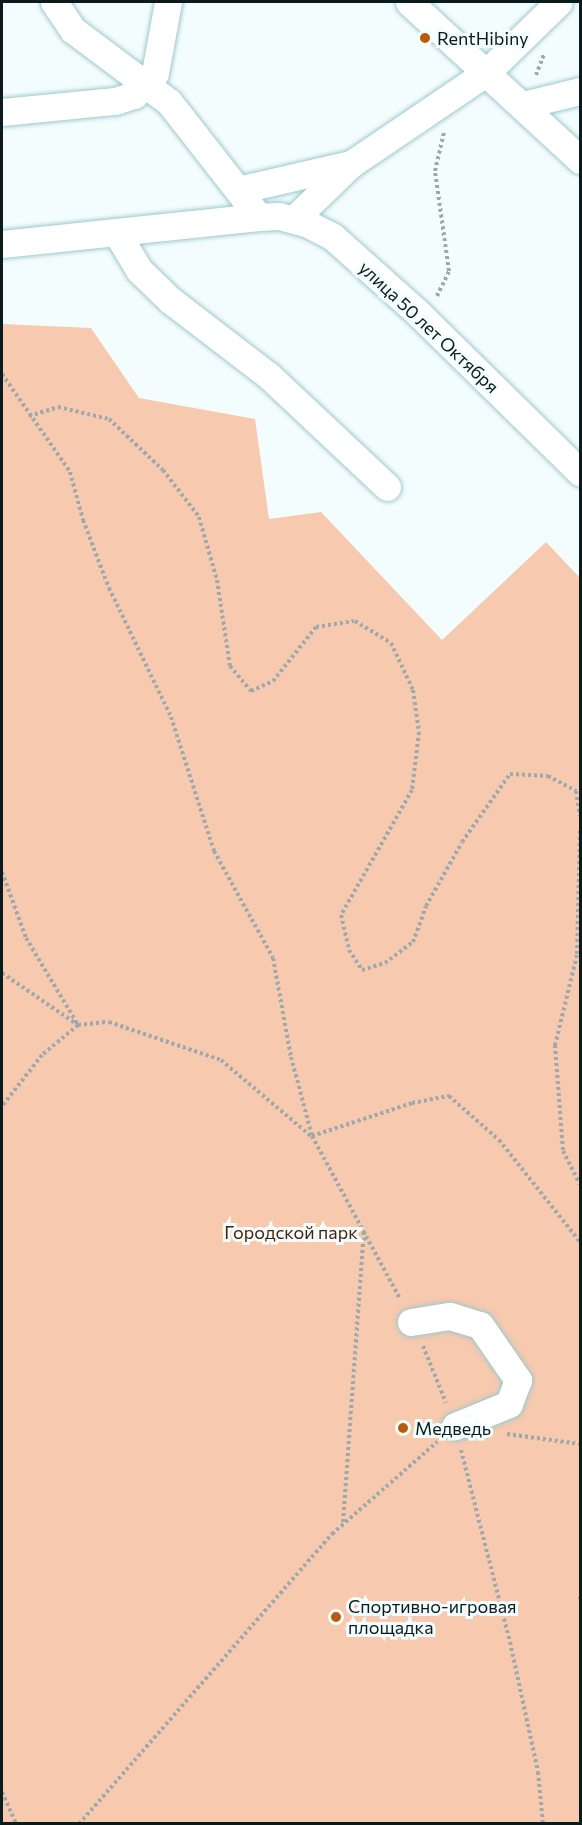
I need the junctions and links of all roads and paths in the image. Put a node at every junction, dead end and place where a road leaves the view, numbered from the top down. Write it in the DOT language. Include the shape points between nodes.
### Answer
graph roads {
  1 [pos="54,2"];
  2 [pos="168,2"];
  3 [pos="409,2"];
  4 [pos="559,2"];
  5 [pos="488,72"];
  6 [pos="148,84"];
  7 [pos="580,91"];
  8 [pos="443,105"];
  9 [pos="523,105"];
  10 [pos="2,112"];
  11 [pos="580,160"];
  12 [pos="351,164"];
  13 [pos="238,190"];
  14 [pos="259,217"];
  15 [pos="294,219"];
  16 [pos="117,232"];
  17 [pos="2,243"];
  18 [pos="419,315"];
  19 [pos="2,374"];
  20 [pos="29,416"];
  21 [pos="580,472"];
  22 [pos="387,487"];
  23 [pos="580,816"];
  24 [pos="580,831"];
  25 [pos="2,872"];
  26 [pos="2,973"];
  27 [pos="78,1025"];
  28 [pos="2,1106"];
  29 [pos="312,1136"];
  30 [pos="580,1184"];
  31 [pos="364,1231"];
  32 [pos="580,1242"];
  33 [pos="411,1322"];
  34 [pos="455,1426"];
  35 [pos="501,1433"];
  36 [pos="580,1444"];
  37 [pos="343,1522"];
  38 [pos="2,1792"];
  39 [pos="16,1824"];
  40 [pos="79,1824"];
  41 [pos="543,1824"];
  1 -- 6 [label="street" via="73,30"];
  2 -- 6 [label="street" via="159,61"];
  3 -- 5 [label="street"];
  4 -- 5 [label="street"];
  5 -- 8 [label="street"];
  5 -- 9 [label="street"];
  6 -- 10 [label="street" via="134,95 115,101"];
  6 -- 13 [label="street" via="169,102"];
  7 -- 9 [label="street"];
  8 -- 12 [label="street"];
  8 -- 18 [label="path" via="445,128 435,171 448,280"];
  9 -- 11 [label="street"];
  12 -- 13 [label="street"];
  12 -- 15 [label="street"];
  13 -- 14 [label="street"];
  14 -- 15 [label="street, улица 50 лет Октября"];
  14 -- 16 [label="street, улица 50 лет Октября"];
  15 -- 18 [label="street, улица 50 лет Октября" via="333,237"];
  16 -- 17 [label="street, улица 50 лет Октября"];
  16 -- 22 [label="street" via="139,270 170,300 269,376"];
  18 -- 21 [label="street, улица 50 лет Октября"];
  19 -- 20 [label="path"];
  20 -- 23 [label="path" via="58,407 109,418 163,470 199,517 217,580 230,666 251,691 273,681 316,627 355,621 391,643 413,690 419,732 412,790 341,915 349,950 362,970 385,963 413,942 426,906 462,842 510,774 548,776 576,791"];
  20 -- 29 [label="path" via="70,472 109,588 171,717 214,850 273,958 291,1057"];
  24 -- 30 [label="path" via="576,955 555,1045 563,1151"];
  25 -- 27 [label="path" via="26,938"];
  26 -- 27 [label="path"];
  27 -- 28 [label="path" via="42,1055"];
  27 -- 29 [label="path" via="109,1022 221,1060"];
  29 -- 31 [label="path"];
  29 -- 32 [label="path" via="412,1103 449,1096 499,1140"];
  31 -- 33 [label="path"];
  31 -- 37 [label="path"];
  33 -- 34 [label="path"];
  33 -- 34 [label="street" via="450,1316 480,1325 518,1380 509,1404"];
  34 -- 37 [label="path"];
  34 -- 41 [label="path" via="510,1642 538,1772"];
  35 -- 36 [label="path"];
  37 -- 40 [label="path"];
  38 -- 39 [label="path"];
}
